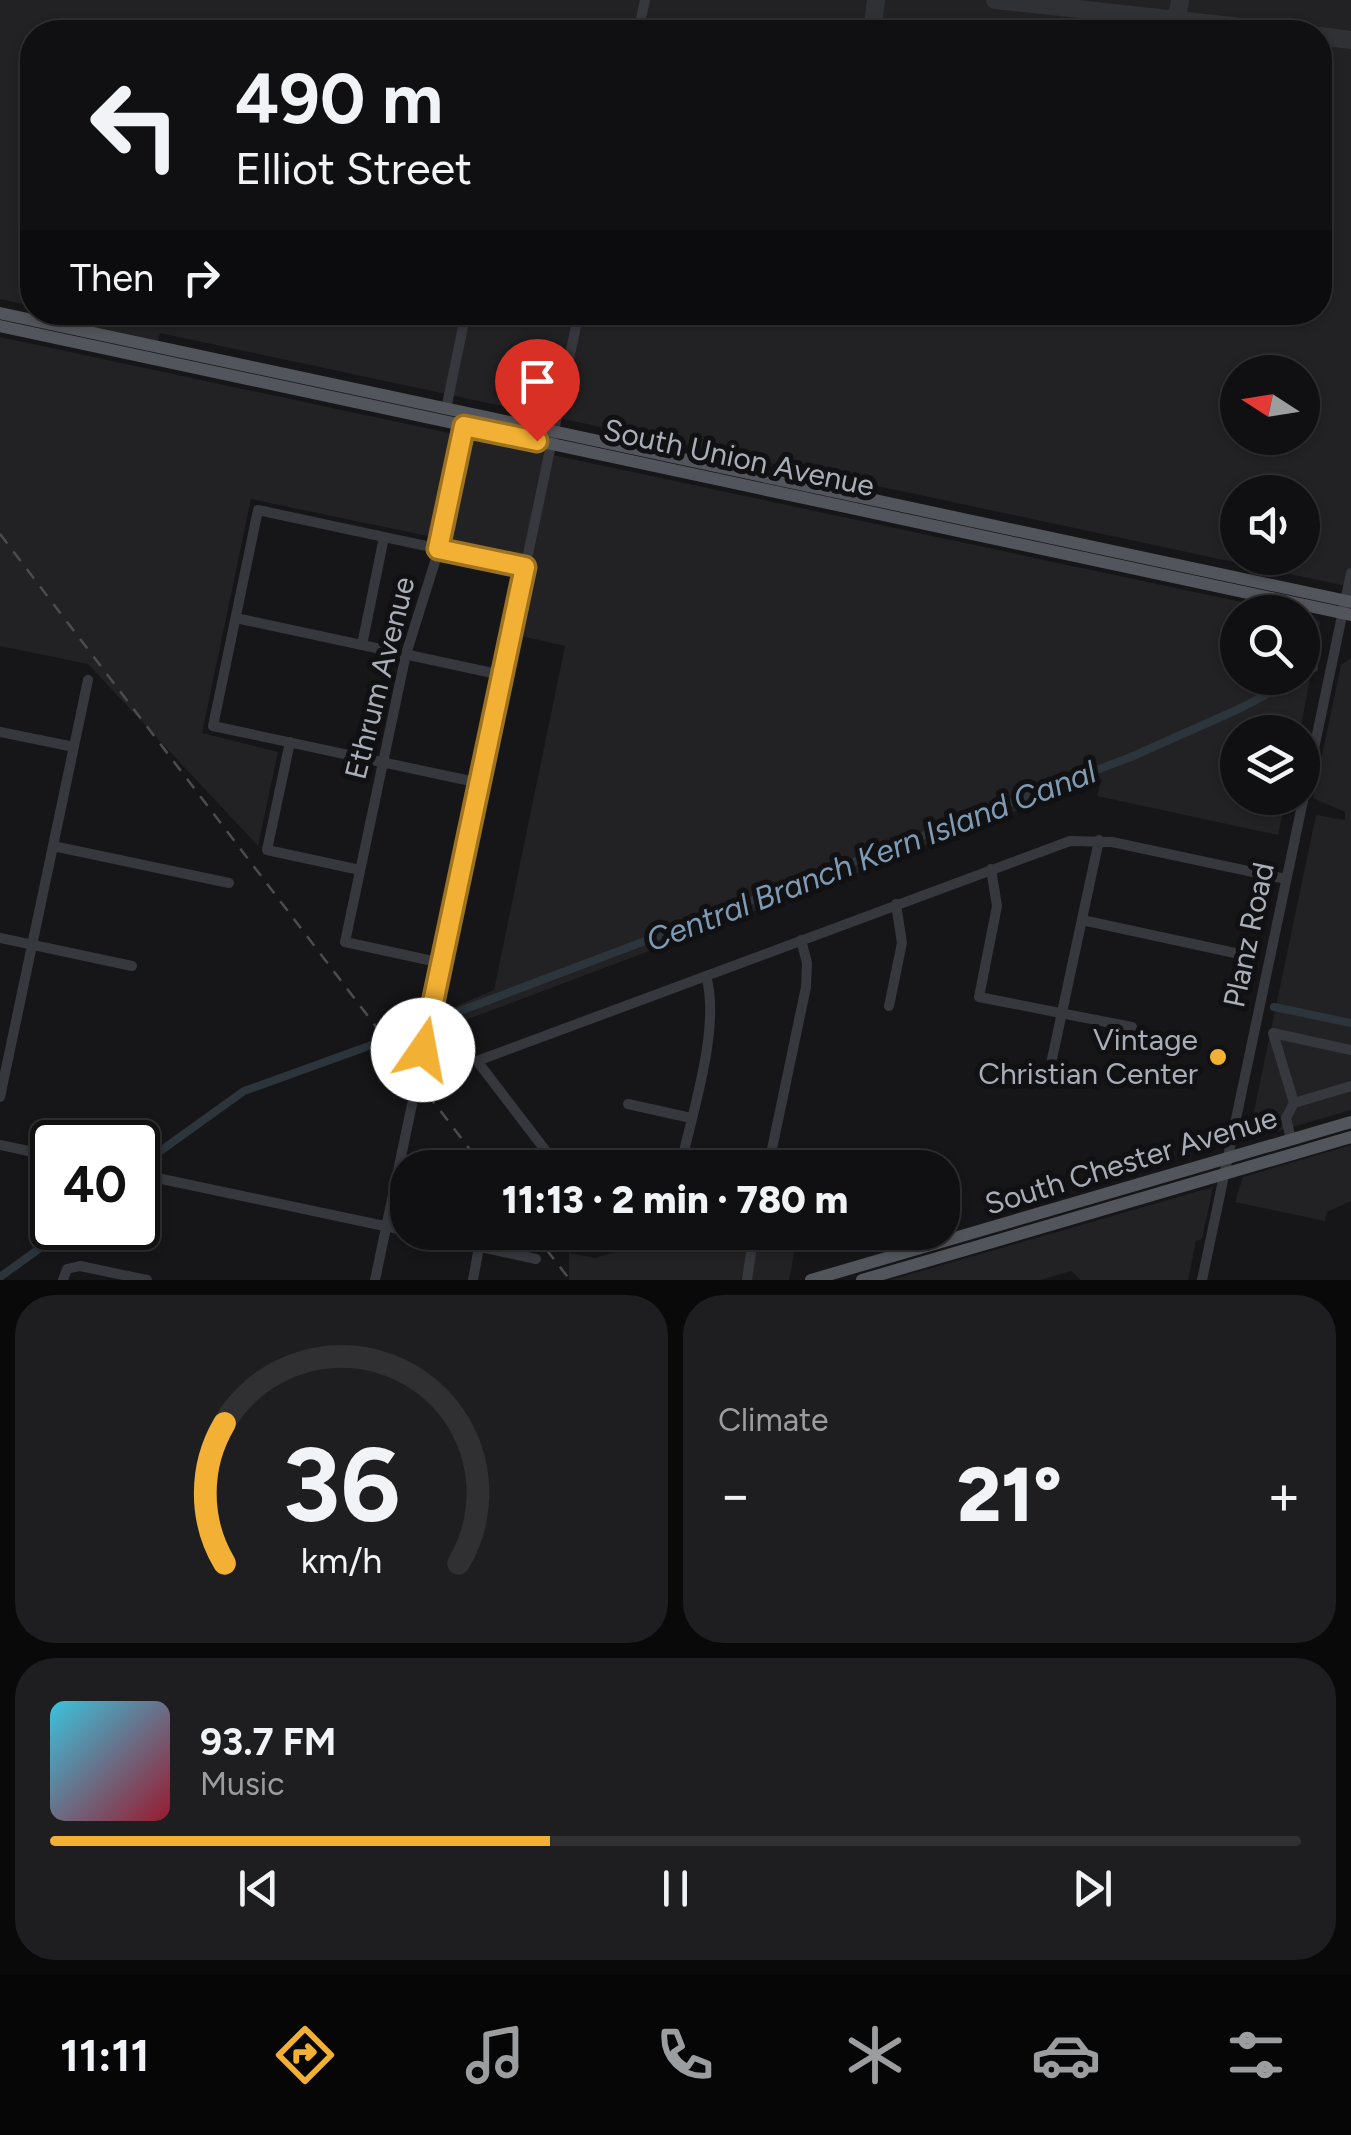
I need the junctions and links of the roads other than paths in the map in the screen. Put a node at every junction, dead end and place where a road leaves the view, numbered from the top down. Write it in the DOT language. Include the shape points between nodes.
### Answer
graph roads {
  1 [pos="0,319"];
  2 [pos="55,325"];
  3 [pos="463,325"];
  4 [pos="576,325"];
  5 [pos="42,335"];
  6 [pos="106,336"];
  7 [pos="170,350"];
  8 [pos="122,352"];
  9 [pos="239,371"];
  10 [pos="446,409"];
  11 [pos="464,426"];
  12 [pos="553,438"];
  13 [pos="755,481"];
  14 [pos="887,516"];
  15 [pos="949,516"];
  16 [pos="972,534"];
  17 [pos="1042,536"];
  18 [pos="384,537"];
  19 [pos="438,549"];
  20 [pos="1141,563"];
  21 [pos="525,567"];
  22 [pos="1351,573"];
  23 [pos="1347,608"];
  24 [pos="236,618"];
  25 [pos="362,645"];
  26 [pos="406,654"];
  27 [pos="502,675"];
  28 [pos="88,680"];
  29 [pos="0,732"];
  30 [pos="290,742"];
  31 [pos="74,748"];
  32 [pos="383,762"];
  33 [pos="480,783"];
  34 [pos="1099,840"];
  35 [pos="53,846"];
  36 [pos="991,869"];
  37 [pos="360,870"];
  38 [pos="1286,879"];
  39 [pos="229,883"];
  40 [pos="896,904"];
  41 [pos="1082,920"];
  42 [pos="0,938"];
  43 [pos="801,940"];
  44 [pos="32,944"];
  45 [pos="1235,952"];
  46 [pos="442,963"];
  47 [pos="132,966"];
  48 [pos="706,976"];
  49 [pos="890,1006"];
  50 [pos="1062,1014"];
  51 [pos="1132,1027"];
  52 [pos="1351,1050"];
  53 [pos="1052,1059"];
  54 [pos="1351,1086"];
  55 [pos="0,1097"];
  56 [pos="1294,1103"];
  57 [pos="628,1104"];
  58 [pos="691,1118"];
  59 [pos="1351,1122"];
  60 [pos="1351,1137"];
  61 [pos="1292,1139"];
  62 [pos="0,1144"];
  63 [pos="545,1150"];
  64 [pos="684,1150"];
  65 [pos="771,1150"];
  66 [pos="30,1151"];
  67 [pos="1229,1156"];
  68 [pos="1226,1174"];
  69 [pos="160,1179"];
  70 [pos="386,1227"];
  71 [pos="390,1228"];
  72 [pos="478,1250"];
  73 [pos="497,1250"];
  74 [pos="751,1250"];
  75 [pos="536,1259"];
  76 [pos="909,1273"];
  77 [pos="63,1280"];
  78 [pos="147,1280"];
  79 [pos="374,1280"];
  80 [pos="473,1280"];
  81 [pos="747,1280"];
  82 [pos="811,1280"];
  83 [pos="862,1280"];
  84 [pos="1202,1280"];
  1 -- 5 [label="main road, South Union Avenue"];
  2 -- 6 [label="main road, South Union Avenue"];
  3 -- 10 [label="street"];
  4 -- 12 [label="street"];
  5 -- 6 [label="main road"];
  5 -- 8 [label="main road, South Union Avenue"];
  6 -- 7 [label="main road, South Union Avenue"];
  7 -- 8 [label="main road"];
  7 -- 9 [label="main road, South Union Avenue"];
  8 -- 9 [label="main road, South Union Avenue"];
  9 -- 10 [label="main road, South Union Avenue"];
  9 -- 11 [label="main road, South Union Avenue"];
  10 -- 12 [label="main road, South Union Avenue"];
  11 -- 12 [label="main road, South Union Avenue"];
  11 -- 19 [label="street, Ethrum Avenue"];
  12 -- 13 [label="main road, South Union Avenue"];
  12 -- 21 [label="street"];
  13 -- 14 [label="main road, South Union Avenue"];
  13 -- 15 [label="main road, South Union Avenue"];
  14 -- 15 [label="main road" via="894,510 942,521"];
  14 -- 16 [label="main road, South Union Avenue"];
  15 -- 17 [label="main road, South Union Avenue"];
  16 -- 17 [label="main road"];
  16 -- 20 [label="main road, South Union Avenue"];
  17 -- 20 [label="main road, South Union Avenue"];
  18 -- 19 [label="street"];
  18 -- 24 [label="street" via="258,510"];
  18 -- 25 [label="street"];
  19 -- 21 [label="street"];
  19 -- 26 [label="street, Ethrum Avenue"];
  20 -- 23 [label="main road, South Union Avenue"];
  21 -- 27 [label="street"];
  22 -- 23 [label="street, Planz Road"];
  23 -- 38 [label="street, Planz Road"];
  24 -- 25 [label="street"];
  24 -- 30 [label="street" via="213,726"];
  25 -- 26 [label="street"];
  26 -- 27 [label="street"];
  26 -- 32 [label="street, Ethrum Avenue"];
  27 -- 33 [label="street"];
  28 -- 31 [label="street"];
  29 -- 31 [label="street"];
  30 -- 32 [label="street"];
  30 -- 37 [label="street" via="268,850"];
  31 -- 35 [label="street"];
  32 -- 33 [label="street"];
  32 -- 37 [label="street, Ethrum Avenue"];
  33 -- 46 [label="street"];
  34 -- 36 [label="street" via="1056,845"];
  34 -- 38 [label="street"];
  34 -- 41 [label="street"];
  35 -- 39 [label="street"];
  35 -- 44 [label="street"];
  36 -- 40 [label="street"];
  36 -- 50 [label="street" via="997,906 979,997"];
  37 -- 46 [label="street, Ethrum Avenue" via="345,942"];
  38 -- 67 [label="street, Planz Road"];
  40 -- 43 [label="street"];
  40 -- 49 [label="street" via="902,943"];
  41 -- 45 [label="street"];
  41 -- 50 [label="street"];
  42 -- 44 [label="street"];
  43 -- 48 [label="street"];
  43 -- 65 [label="street" via="806,986"];
  44 -- 47 [label="street"];
  44 -- 55 [label="street"];
  46 -- 70 [label="street"];
  48 -- 58 [label="street" via="711,1022"];
  48 -- 63 [label="street" via="478,1062"];
  50 -- 51 [label="street"];
  50 -- 53 [label="street"];
  52 -- 56 [label="street" via="1274,1034"];
  54 -- 56 [label="street"];
  56 -- 61 [label="street" via="1286,1118"];
  57 -- 58 [label="street"];
  58 -- 64 [label="street"];
  59 -- 61 [label="main road, South Chester Avenue"];
  60 -- 68 [label="main road, South Chester Avenue"];
  61 -- 67 [label="main road, South Chester Avenue"];
  62 -- 66 [label="street"];
  67 -- 68 [label="street, Planz Road"];
  67 -- 82 [label="main road, South Chester Avenue"];
  68 -- 76 [label="main road, South Chester Avenue"];
  68 -- 84 [label="street, Planz Road"];
  69 -- 70 [label="street"];
  70 -- 71 [label="street"];
  70 -- 79 [label="street"];
  72 -- 80 [label="street"];
  73 -- 75 [label="street"];
  74 -- 81 [label="street"];
  76 -- 83 [label="main road, South Chester Avenue"];
  77 -- 78 [label="street" via="72,1266"];
}
